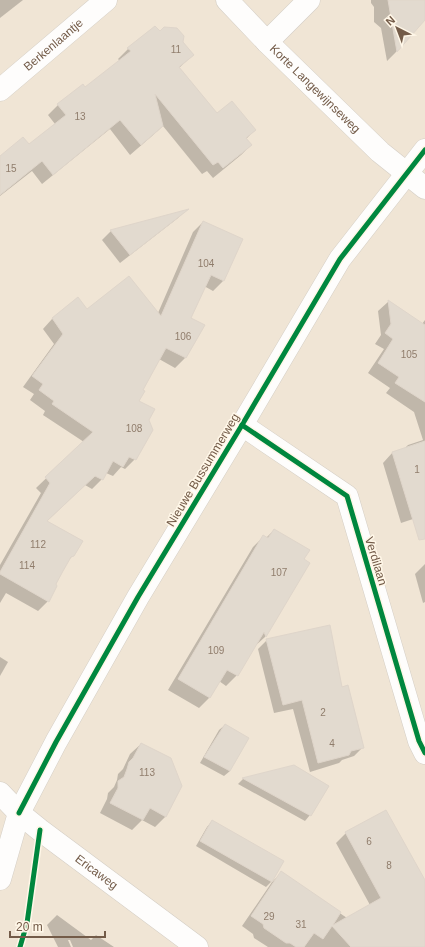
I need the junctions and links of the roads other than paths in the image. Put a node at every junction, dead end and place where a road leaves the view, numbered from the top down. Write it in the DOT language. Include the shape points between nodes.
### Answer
graph roads {
  1 [pos="106,0"];
  2 [pos="227,0"];
  3 [pos="309,0"];
  4 [pos="267,42"];
  5 [pos="0,90"];
  6 [pos="425,150"];
  7 [pos="406,174"];
  8 [pos="425,188"];
  9 [pos="242,426"];
  10 [pos="425,753"];
  11 [pos="0,794"];
  12 [pos="19,813"];
  13 [pos="0,879"];
  14 [pos="197,947"];
  1 -- 5 [label="street, Berkenlaantje"];
  2 -- 4 [label="street, Korte Langewijnseweg"];
  3 -- 4 [label="street"];
  4 -- 7 [label="street, Korte Langewijnseweg"];
  6 -- 7 [label="street, Nieuwe Bussummerweg"];
  7 -- 8 [label="street, Korte Langewijnseweg"];
  7 -- 9 [label="street, Nieuwe Bussummerweg" via="340,260"];
  9 -- 10 [label="street, Verdilaan" via="347,496 419,741"];
  9 -- 12 [label="street, Nieuwe Bussummerweg" via="138,597"];
  11 -- 12 [label="street, Ericaweg"];
  12 -- 13 [label="street, Nieuwe Bussummerweg"];
  12 -- 14 [label="street, Ericaweg"];
}
